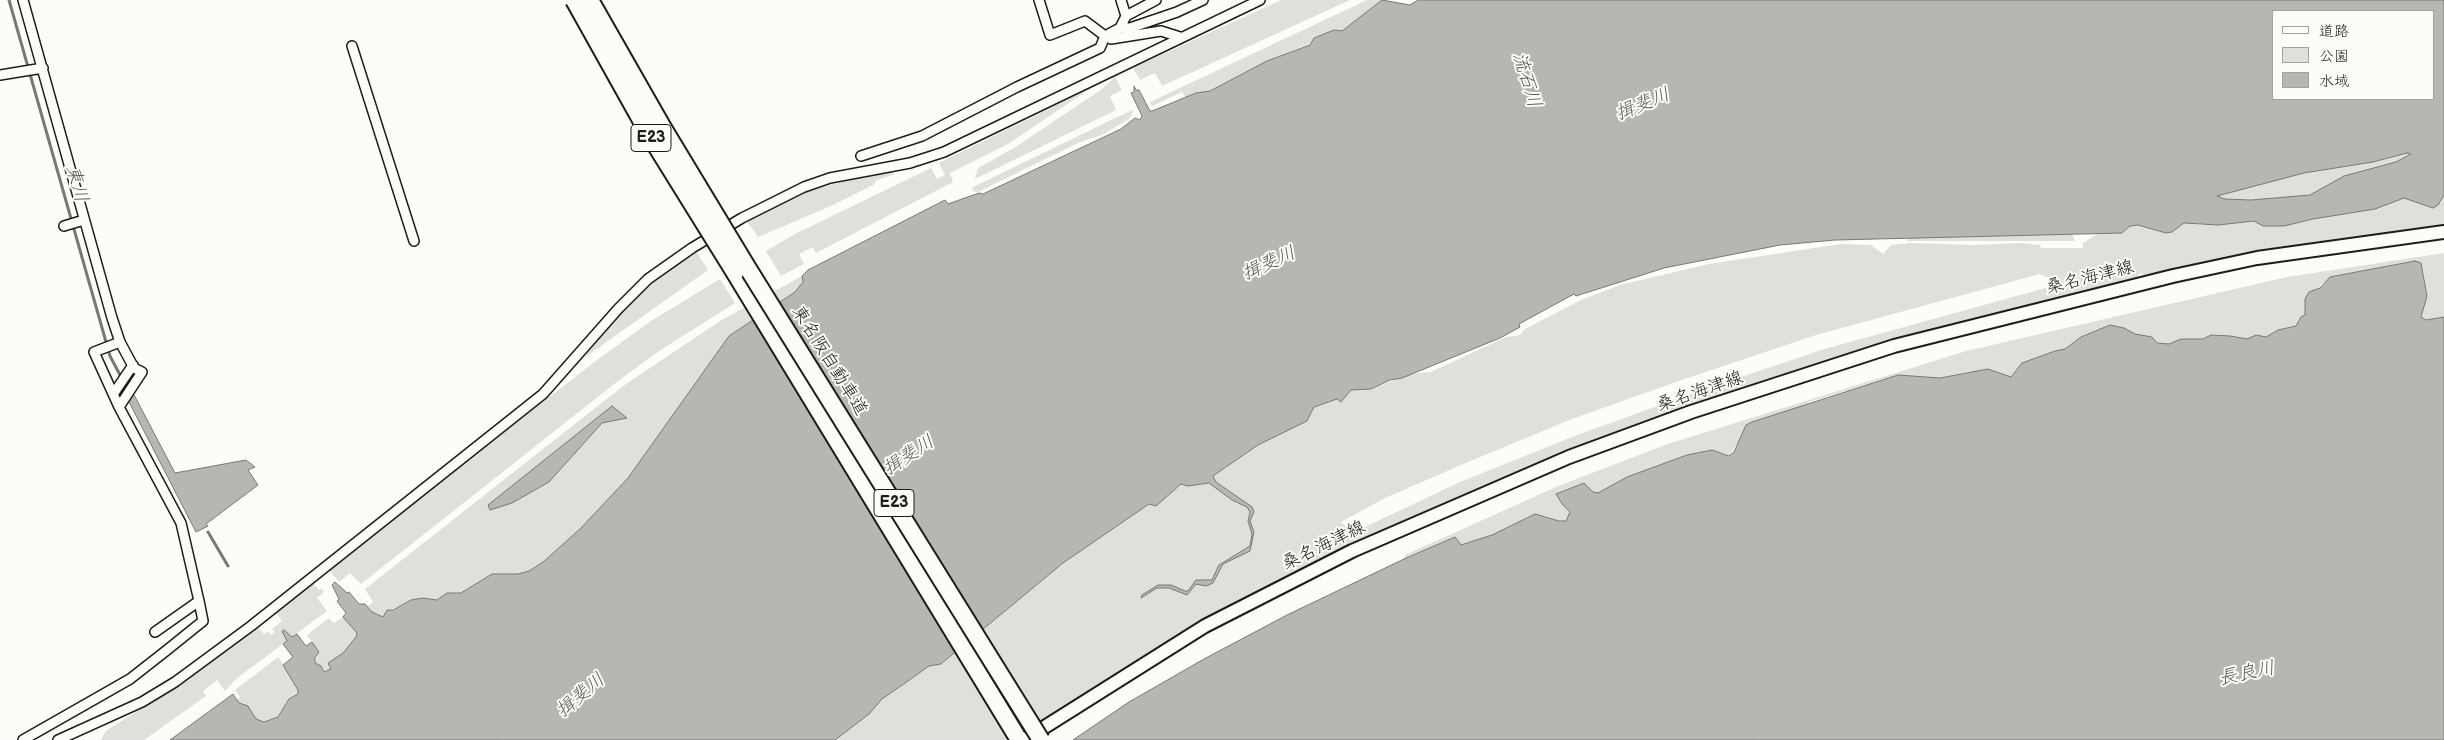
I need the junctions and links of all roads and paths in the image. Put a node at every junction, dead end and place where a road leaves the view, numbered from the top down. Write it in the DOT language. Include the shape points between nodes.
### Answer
graph roads {
  1 [pos="23,0"];
  2 [pos="574,0"];
  3 [pos="590,0"];
  4 [pos="1039,0"];
  5 [pos="1121,0"];
  6 [pos="1156,0"];
  7 [pos="1203,0"];
  8 [pos="1260,0"];
  9 [pos="1126,16"];
  10 [pos="1120,28"];
  11 [pos="1105,36"];
  12 [pos="1180,37"];
  13 [pos="352,46"];
  14 [pos="41,69"];
  15 [pos="0,75"];
  16 [pos="861,156"];
  17 [pos="82,221"];
  18 [pos="64,226"];
  19 [pos="2444,232"];
  20 [pos="414,241"];
  21 [pos="120,342"];
  22 [pos="133,366"];
  23 [pos="114,393"];
  24 [pos="119,407"];
  25 [pos="199,601"];
  26 [pos="155,632"];
  27 [pos="23,740"];
  28 [pos="58,740"];
  29 [pos="1019,740"];
  30 [pos="1024,740"];
  31 [pos="1041,740"];
  1 -- 14 [label="street"];
  2 -- 29 [label="highway, 東名阪自動車道 / E23, bridge" via="650,136"];
  3 -- 31 [label="highway, 東名阪自動車道 / E23, bridge" via="747,267"];
  4 -- 11 [label="street" via="1050,35 1085,21"];
  5 -- 9 [label="street"];
  6 -- 9 [label="street"];
  7 -- 10 [label="street" via="1130,28"];
  8 -- 12 [label="street"];
  9 -- 10 [label="street"];
  10 -- 11 [label="street"];
  11 -- 12 [label="street" via="1111,39 1160,31"];
  11 -- 16 [label="street" via="1100,48 1017,86 922,136"];
  12 -- 28 [label="street" via="944,152 830,178 773,200 692,248 648,279 543,394 251,626 142,702"];
  13 -- 20 [label="street"];
  14 -- 15 [label="street"];
  14 -- 17 [label="street"];
  17 -- 18 [label="street"];
  17 -- 21 [label="street"];
  19 -- 30 [label="main road, 桑名海津線" via="2257,258 2173,276 1894,346 1691,412 1569,457 1352,551 1205,626"];
  21 -- 22 [label="street"];
  21 -- 23 [label="street" via="94,352"];
  22 -- 23 [label="street"];
  22 -- 24 [label="street" via="142,372"];
  23 -- 24 [label="street"];
  24 -- 25 [label="street" via="181,523"];
  25 -- 26 [label="street"];
  25 -- 27 [label="street" via="203,621 167,650 130,679"];
}
